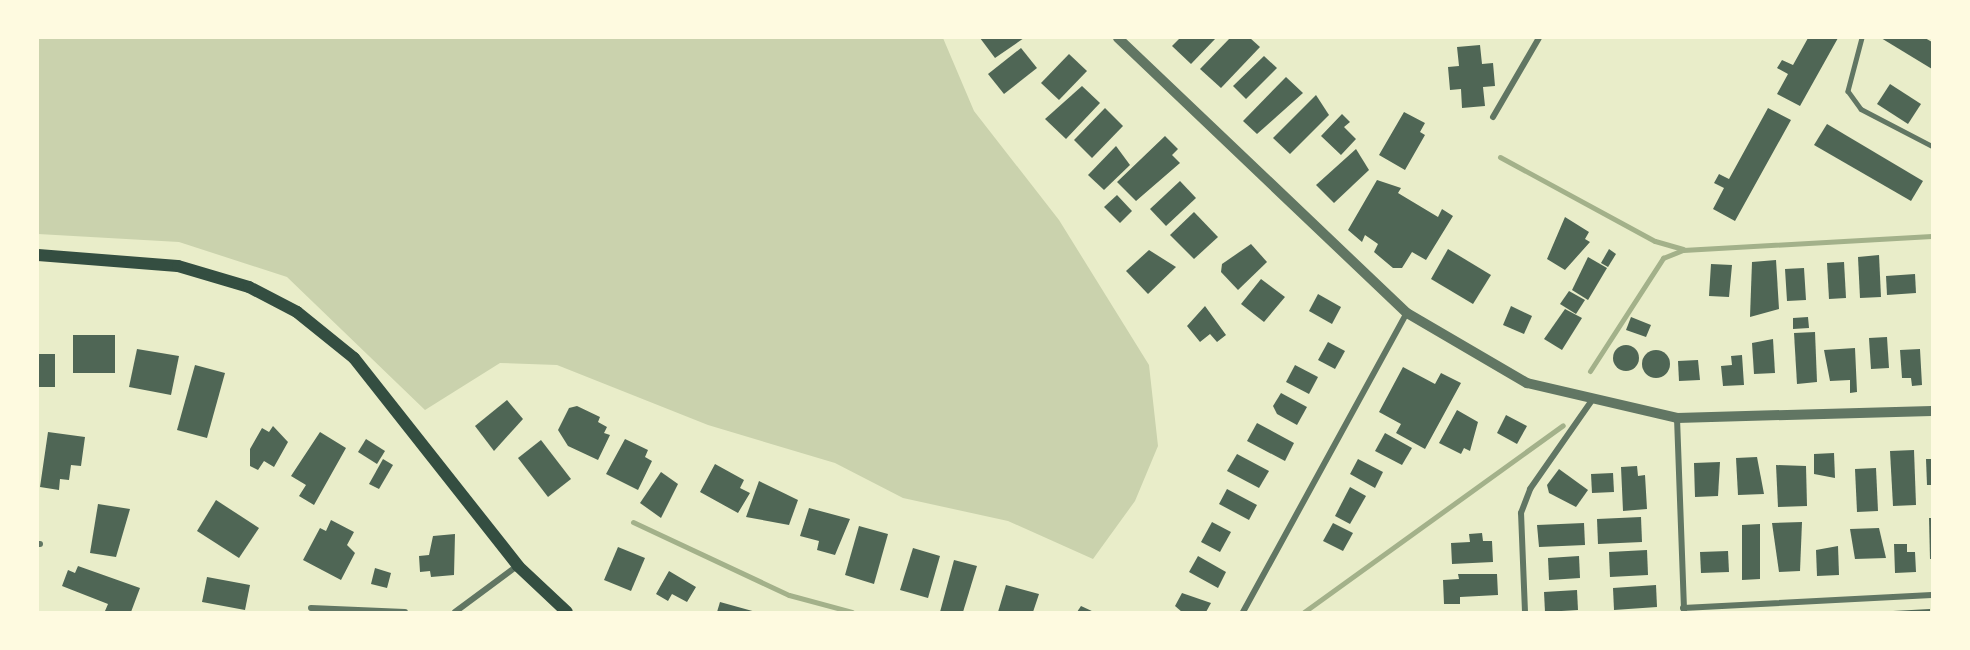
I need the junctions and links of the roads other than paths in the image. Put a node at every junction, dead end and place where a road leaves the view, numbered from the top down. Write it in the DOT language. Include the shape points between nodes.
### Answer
graph roads {
  1 [pos="1118,38"];
  2 [pos="1539,38"];
  3 [pos="1862,38"];
  4 [pos="1493,117"];
  5 [pos="1932,146"];
  6 [pos="38,255"];
  7 [pos="1407,313"];
  8 [pos="1592,400"];
  9 [pos="1932,411"];
  10 [pos="1677,418"];
  11 [pos="518,566"];
  12 [pos="1932,595"];
  13 [pos="311,608"];
  14 [pos="1683,610"];
  15 [pos="405,612"];
  16 [pos="455,612"];
  17 [pos="567,612"];
  18 [pos="1243,612"];
  19 [pos="1525,612"];
  1 -- 7 [label="street"];
  2 -- 4 [label="street"];
  3 -- 5 [label="lane" via="1848,91 1861,109"];
  6 -- 11 [label="main road" via="178,266 249,287 297,312 354,358"];
  7 -- 8 [label="street" via="1527,383"];
  7 -- 18 [label="street"];
  8 -- 10 [label="street"];
  8 -- 19 [label="street" via="1530,489 1521,513"];
  9 -- 10 [label="street"];
  10 -- 14 [label="street"];
  11 -- 16 [label="street"];
  11 -- 17 [label="main road"];
  12 -- 14 [label="street"];
  13 -- 15 [label="street"];
}
